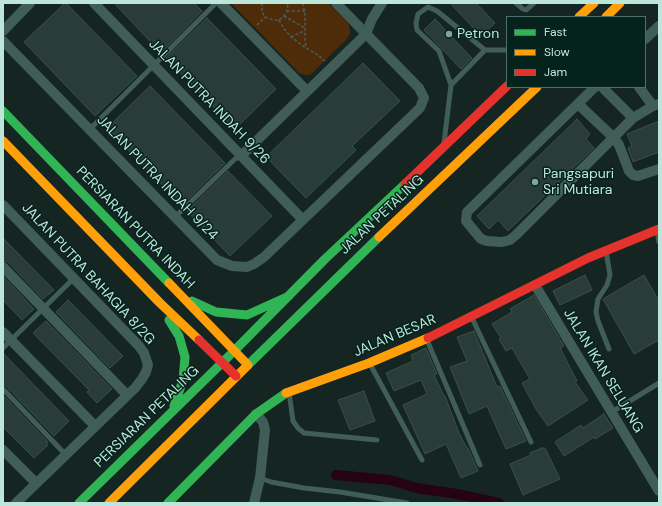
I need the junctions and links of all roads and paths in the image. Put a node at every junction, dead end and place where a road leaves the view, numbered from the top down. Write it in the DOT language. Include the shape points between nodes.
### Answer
graph roads {
  1 [pos="30,3"];
  2 [pos="94,3"];
  3 [pos="216,3"];
  4 [pos="221,3"];
  5 [pos="262,3"];
  6 [pos="288,3"];
  7 [pos="304,3"];
  8 [pos="336,3"];
  9 [pos="382,3"];
  10 [pos="516,3"];
  11 [pos="534,3"];
  12 [pos="582,3"];
  13 [pos="594,3"];
  14 [pos="618,3"];
  15 [pos="287,11"];
  16 [pos="305,12"];
  17 [pos="284,16"];
  18 [pos="578,16"];
  19 [pos="579,16"];
  20 [pos="607,16"];
  21 [pos="266,17"];
  22 [pos="280,20"];
  23 [pos="255,28"];
  24 [pos="305,28"];
  25 [pos="658,28"];
  26 [pos="3,31"];
  27 [pos="304,31"];
  28 [pos="366,34"];
  29 [pos="291,37"];
  30 [pos="646,38"];
  31 [pos="3,41"];
  32 [pos="306,48"];
  33 [pos="485,50"];
  34 [pos="506,50"];
  35 [pos="325,61"];
  36 [pos="154,64"];
  37 [pos="451,85"];
  38 [pos="506,87"];
  39 [pos="536,88"];
  40 [pos="595,88"];
  41 [pos="603,88"];
  42 [pos="640,88"];
  43 [pos="307,91"];
  44 [pos="578,104"];
  45 [pos="656,105"];
  46 [pos="3,112"];
  47 [pos="633,118"];
  48 [pos="90,130"];
  49 [pos="614,138"];
  50 [pos="3,141"];
  51 [pos="442,149"];
  52 [pos="242,155"];
  53 [pos="659,169"];
  54 [pos="3,205"];
  55 [pos="175,217"];
  56 [pos="303,220"];
  57 [pos="658,229"];
  58 [pos="659,242"];
  59 [pos="606,250"];
  60 [pos="3,267"];
  61 [pos="74,278"];
  62 [pos="535,285"];
  63 [pos="174,288"];
  64 [pos="289,296"];
  65 [pos="160,303"];
  66 [pos="43,309"];
  67 [pos="472,317"];
  68 [pos="3,332"];
  69 [pos="426,339"];
  70 [pos="11,340"];
  71 [pos="3,348"];
  72 [pos="609,350"];
  73 [pos="234,352"];
  74 [pos="223,363"];
  75 [pos="369,364"];
  76 [pos="248,365"];
  77 [pos="236,376"];
  78 [pos="659,383"];
  79 [pos="3,389"];
  80 [pos="289,391"];
  81 [pos="127,395"];
  82 [pos="612,412"];
  83 [pos="171,413"];
  84 [pos="256,414"];
  85 [pos="95,426"];
  86 [pos="377,440"];
  87 [pos="531,442"];
  88 [pos="3,450"];
  89 [pos="65,454"];
  90 [pos="422,460"];
  91 [pos="480,464"];
  92 [pos="260,478"];
  93 [pos="36,483"];
  94 [pos="659,492"];
  95 [pos="382,499"];
  96 [pos="16,503"];
  97 [pos="79,503"];
  98 [pos="109,503"];
  99 [pos="168,503"];
  100 [pos="254,503"];
  101 [pos="378,503"];
  102 [pos="407,503"];
  1 -- 26 [label="street"];
  2 -- 36 [label="street, JALAN PUTRA INDAH 9/26"];
  3 -- 36 [label="lane"];
  4 -- 43 [label="street"];
  5 -- 21 [label="path" via="262,12"];
  6 -- 15 [label="path"];
  7 -- 16 [label="path"];
  8 -- 28 [label="street"];
  9 -- 28 [label="street"];
  10 -- 11 [label="lane" via="526,10"];
  12 -- 18 [label="main road"];
  13 -- 19 [label="main road"];
  14 -- 20 [label="main road"];
  15 -- 16 [label="path"];
  15 -- 17 [label="path"];
  16 -- 24 [label="path"];
  17 -- 22 [label="path"];
  17 -- 24 [label="path"];
  21 -- 22 [label="path"];
  21 -- 23 [label="path"];
  22 -- 29 [label="path"];
  24 -- 27 [label="path"];
  25 -- 30 [label="street"];
  27 -- 29 [label="path"];
  27 -- 32 [label="path"];
  28 -- 43 [label="street"];
  28 -- 56 [label="street, JALAN PUTRA INDAH 9/24" via="419,88 424,98 420,108"];
  29 -- 32 [label="path"];
  31 -- 48 [label="street, JALAN PUTRA INDAH 9/24"];
  32 -- 35 [label="path"];
  33 -- 34 [label="lane"];
  33 -- 37 [label="lane"];
  33 -- 37 [label="lane" via="437,11 428,7 418,14 418,30 439,51"];
  36 -- 48 [label="lane"];
  36 -- 52 [label="street, JALAN PUTRA INDAH 9/26"];
  37 -- 51 [label="lane"];
  38 -- 51 [label="main road, JALAN PETALING"];
  39 -- 76 [label="main road, JALAN PETALING"];
  40 -- 44 [label="street"];
  41 -- 47 [label="street"];
  42 -- 45 [label="street"];
  43 -- 52 [label="street"];
  44 -- 49 [label="street"];
  44 -- 49 [label="street" via="467,212 466,221 481,239 502,242 510,240"];
  45 -- 47 [label="street"];
  46 -- 63 [label="main road, PERSIARAN PUTRA INDAH"];
  47 -- 49 [label="street"];
  48 -- 55 [label="street, JALAN PUTRA INDAH 9/24"];
  49 -- 53 [label="street" via="633,175 638,176"];
  50 -- 65 [label="main road"];
  51 -- 64 [label="main road, JALAN PETALING"];
  52 -- 55 [label="lane"];
  52 -- 56 [label="street, JALAN PUTRA INDAH 9/26"];
  54 -- 61 [label="street, JALAN PUTRA BAHAGIA 8/2G"];
  55 -- 56 [label="street, JALAN PUTRA INDAH 9/24" via="217,260 232,266 247,267 264,257"];
  57 -- 58 [label="lane"];
  57 -- 59 [label="main road, JALAN BESAR"];
  59 -- 62 [label="main road, JALAN BESAR"];
  59 -- 72 [label="lane" via="610,275 598,299 596,312"];
  60 -- 66 [label="street"];
  61 -- 66 [label="lane"];
  61 -- 81 [label="street, JALAN PUTRA BAHAGIA 8/2G" via="139,346 147,358 146,372"];
  62 -- 67 [label="main road, JALAN BESAR"];
  62 -- 82 [label="street, JALAN IKAN SELUANG"];
  63 -- 64 [label="main road" via="206,308 232,315 247,315"];
  63 -- 73 [label="main road, PERSIARAN PUTRA INDAH"];
  64 -- 73 [label="main road, JALAN PETALING"];
  65 -- 74 [label="main road"];
  65 -- 83 [label="main road" via="179,336 185,357 183,380"];
  66 -- 70 [label="lane"];
  66 -- 81 [label="street"];
  67 -- 69 [label="main road, JALAN BESAR"];
  67 -- 87 [label="lane"];
  68 -- 70 [label="street"];
  69 -- 75 [label="main road, JALAN BESAR"];
  69 -- 91 [label="lane"];
  70 -- 71 [label="lane"];
  70 -- 85 [label="street"];
  73 -- 74 [label="main road, PERSIARAN PETALING"];
  73 -- 76 [label="main road, PERSIARAN PUTRA INDAH"];
  74 -- 77 [label="main road"];
  74 -- 83 [label="main road, PERSIARAN PETALING"];
  75 -- 80 [label="main road, JALAN BESAR"];
  75 -- 90 [label="lane"];
  76 -- 77 [label="main road"];
  77 -- 98 [label="main road"];
  78 -- 82 [label="lane"];
  79 -- 89 [label="lane"];
  80 -- 84 [label="main road, JALAN BESAR"];
  80 -- 86 [label="lane" via="294,421 304,433"];
  81 -- 85 [label="street, JALAN PUTRA BAHAGIA 8/2G"];
  82 -- 94 [label="street, JALAN IKAN SELUANG"];
  83 -- 97 [label="main road, PERSIARAN PETALING"];
  84 -- 92 [label="street" via="263,422 265,430"];
  84 -- 99 [label="main road, JALAN BESAR"];
  85 -- 89 [label="street, JALAN PUTRA BAHAGIA 8/2G"];
  88 -- 93 [label="street"];
  89 -- 93 [label="street, JALAN PUTRA BAHAGIA 8/2G"];
  92 -- 95 [label="lane" via="304,488"];
  92 -- 100 [label="street"];
  93 -- 96 [label="street, JALAN PUTRA BAHAGIA 8/2G"];
  95 -- 101 [label="lane"];
  95 -- 102 [label="lane"];
}
